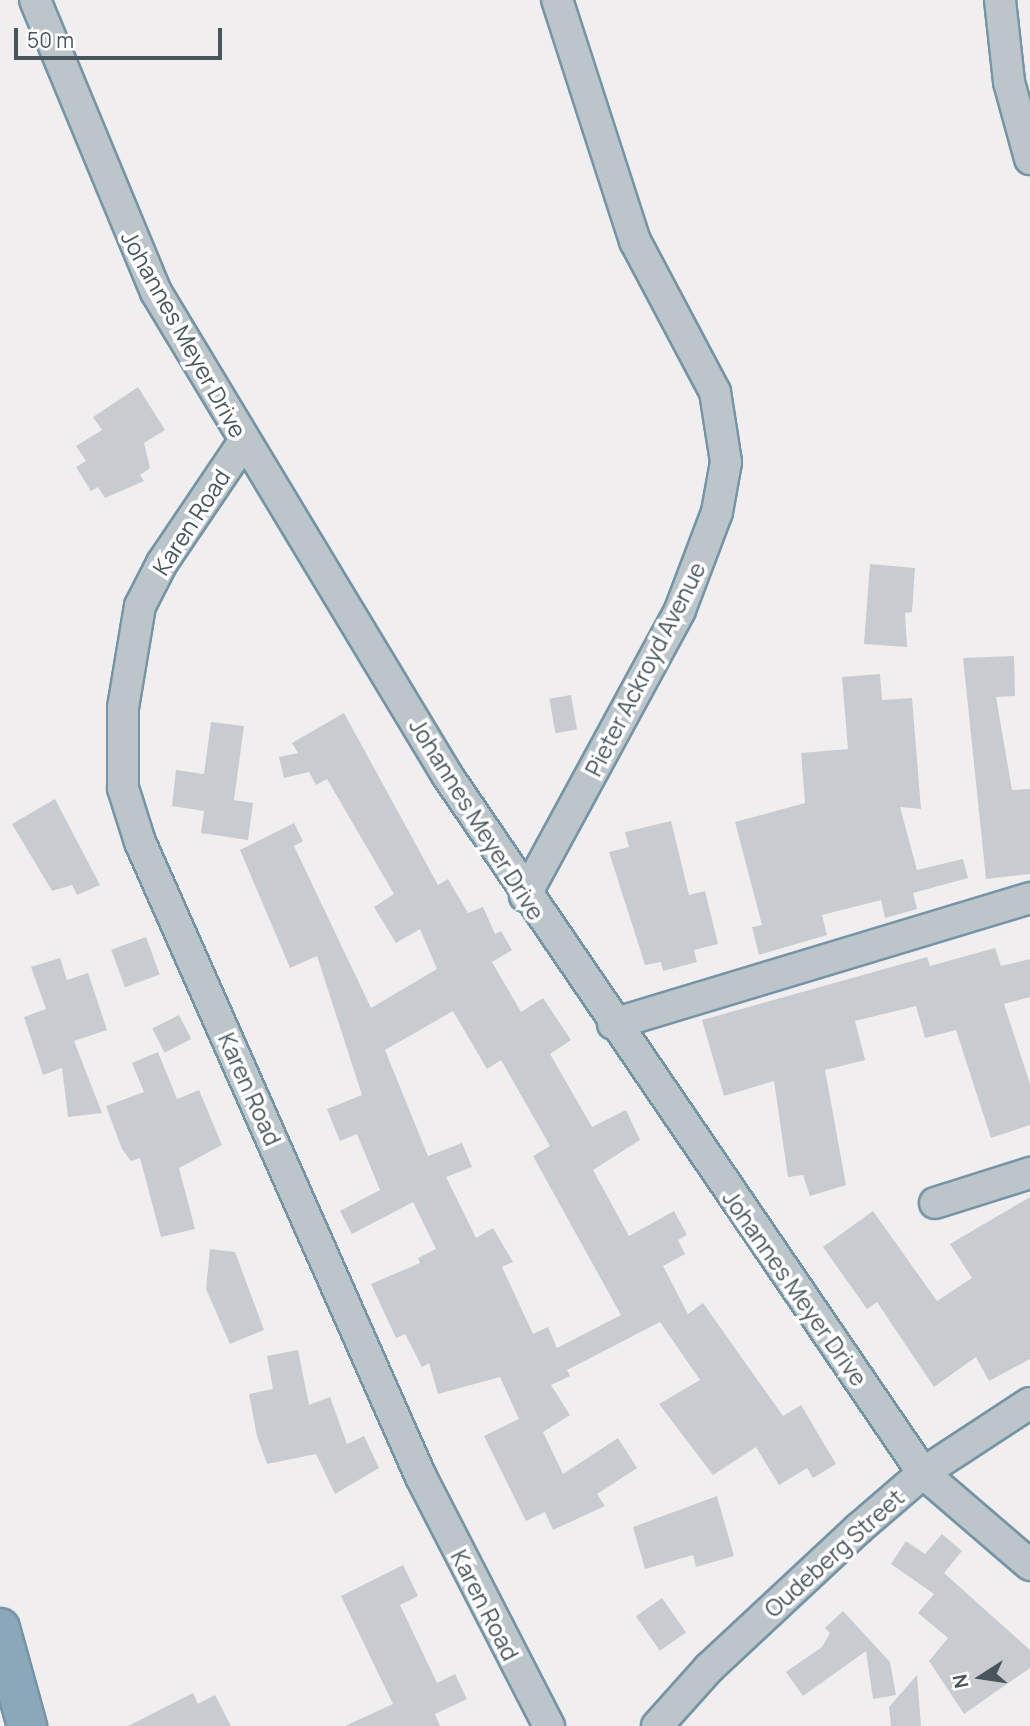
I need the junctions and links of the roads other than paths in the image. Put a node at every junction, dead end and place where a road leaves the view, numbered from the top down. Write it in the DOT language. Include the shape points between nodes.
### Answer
graph roads {
  1 [pos="35,0"];
  2 [pos="557,0"];
  3 [pos="1000,0"];
  4 [pos="1030,159"];
  5 [pos="243,443"];
  6 [pos="525,896"];
  7 [pos="1030,898"];
  8 [pos="613,1024"];
  9 [pos="1030,1173"];
  10 [pos="935,1203"];
  11 [pos="1030,1403"];
  12 [pos="923,1473"];
  13 [pos="1030,1565"];
  14 [pos="0,1628"];
  15 [pos="27,1726"];
  16 [pos="549,1726"];
  17 [pos="657,1726"];
  1 -- 5 [label="street, Johannes Meyer Drive" via="141,263"];
  2 -- 6 [label="street, Pieter Ackroyd Avenue" via="635,241 715,392 726,462 717,512 680,610"];
  3 -- 4 [label="street" via="1009,82"];
  5 -- 6 [label="street, Johannes Meyer Drive"];
  5 -- 16 [label="street, Karen Road" via="140,606 123,708 123,788 140,842 421,1477"];
  6 -- 8 [label="street, Johannes Meyer Drive"];
  7 -- 8 [label="street"];
  8 -- 12 [label="street, Johannes Meyer Drive"];
  9 -- 10 [label="street"];
  11 -- 12 [label="street, Oudeberg Street"];
  12 -- 13 [label="street, Johannes Meyer Drive"];
  12 -- 17 [label="street, Oudeberg Street" via="709,1668"];
  14 -- 15 [label="highway"];
}
